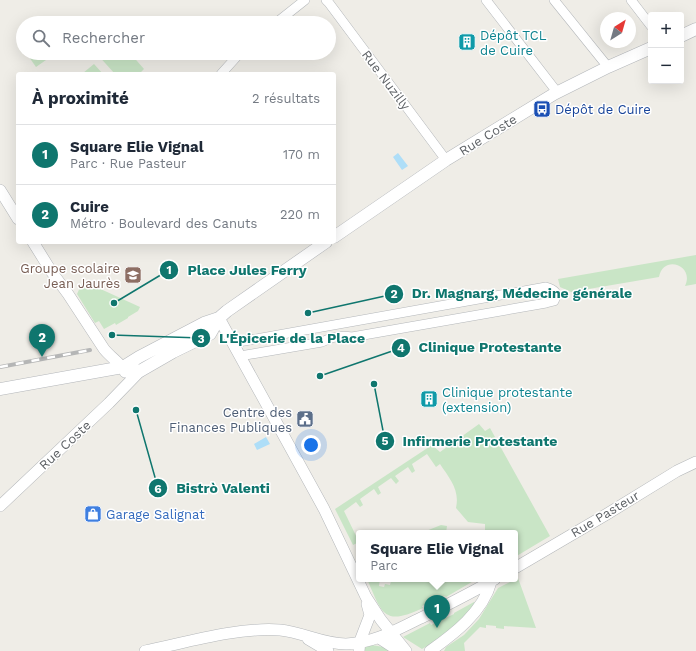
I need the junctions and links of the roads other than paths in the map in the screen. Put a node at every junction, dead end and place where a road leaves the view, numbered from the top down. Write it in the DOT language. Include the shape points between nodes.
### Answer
graph roads {
  1 [pos="305,0"];
  2 [pos="326,0"];
  3 [pos="486,0"];
  4 [pos="554,0"];
  5 [pos="631,0"];
  6 [pos="285,16"];
  7 [pos="648,22"];
  8 [pos="696,29"];
  9 [pos="684,35"];
  10 [pos="648,49"];
  11 [pos="234,60"];
  12 [pos="608,67"];
  13 [pos="223,72"];
  14 [pos="557,92"];
  15 [pos="446,160"];
  16 [pos="0,190"];
  17 [pos="16,216"];
  18 [pos="336,236"];
  19 [pos="34,244"];
  20 [pos="323,244"];
  21 [pos="220,318"];
  22 [pos="233,343"];
  23 [pos="240,356"];
  24 [pos="123,367"];
  25 [pos="140,371"];
  26 [pos="128,382"];
  27 [pos="0,389"];
  28 [pos="696,462"];
  29 [pos="0,506"];
  30 [pos="518,566"];
  31 [pos="356,577"];
  32 [pos="358,582"];
  33 [pos="489,582"];
  34 [pos="492,582"];
  35 [pos="366,598"];
  36 [pos="391,634"];
  37 [pos="303,635"];
  38 [pos="379,638"];
  39 [pos="360,646"];
  40 [pos="434,650"];
  41 [pos="145,651"];
  42 [pos="328,651"];
  43 [pos="405,651"];
  1 -- 6 [label="street"];
  2 -- 15 [label="street, Rue Nuzilly"];
  3 -- 14 [label="street"];
  4 -- 12 [label="street"];
  5 -- 7 [label="street"];
  8 -- 9 [label="main road"];
  10 -- 12 [label="main road, Rue Coste"];
  11 -- 13 [label="street"];
  12 -- 14 [label="main road, Rue Coste"];
  14 -- 15 [label="main road, Rue Coste"];
  15 -- 18 [label="main road, Rue Coste"];
  16 -- 17 [label="street"];
  19 -- 24 [label="street" via="109,356"];
  20 -- 21 [label="main road, Rue Coste"];
  21 -- 22 [label="street"];
  21 -- 24 [label="main road, Rue Coste" via="204,323"];
  21 -- 25 [label="main road, Rue Coste" via="210,334"];
  22 -- 23 [label="street"];
  22 -- 23 [label="street" via="546,288 556,292 557,297 554,301 546,303"];
  23 -- 31 [label="street" via="324,509"];
  24 -- 25 [label="main road"];
  24 -- 26 [label="street"];
  24 -- 27 [label="main road"];
  25 -- 26 [label="street, Rue Coste"];
  26 -- 29 [label="street, Rue Coste"];
  28 -- 30 [label="street, Rue Pasteur"];
  32 -- 35 [label="street"];
  33 -- 36 [label="street"];
  34 -- 40 [label="street" via="469,619"];
  35 -- 36 [label="street"];
  35 -- 39 [label="street" via="370,615"];
  36 -- 38 [label="street"];
  36 -- 43 [label="street"];
  37 -- 39 [label="street"];
  37 -- 41 [label="street" via="282,630 246,630"];
  37 -- 42 [label="street"];
  38 -- 39 [label="street"];
  38 -- 43 [label="street" via="396,649"];
}
